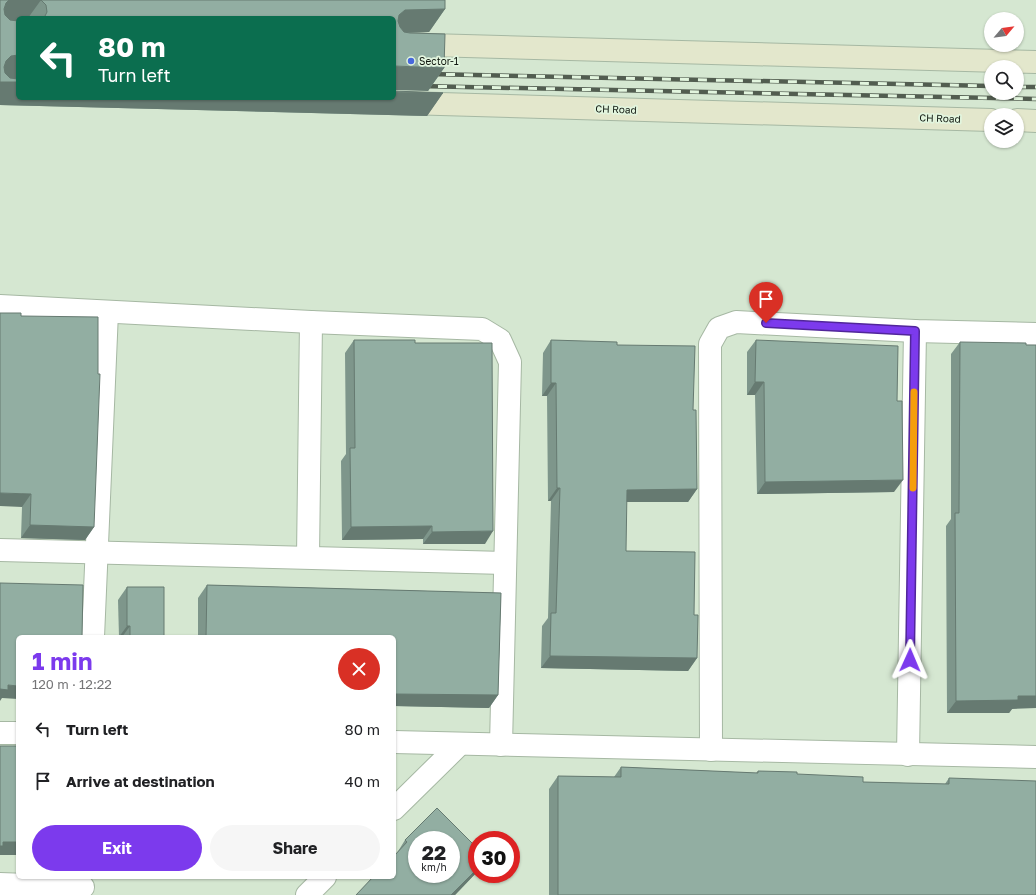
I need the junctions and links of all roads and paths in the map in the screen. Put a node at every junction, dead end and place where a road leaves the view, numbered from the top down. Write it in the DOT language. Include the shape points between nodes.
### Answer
graph roads {
  1 [pos="396,44"];
  2 [pos="1036,62"];
  3 [pos="385,102"];
  4 [pos="984,120"];
  5 [pos="1024,120"];
  6 [pos="1036,121"];
  7 [pos="0,306"];
  8 [pos="107,312"];
  9 [pos="312,322"];
  10 [pos="915,331"];
  11 [pos="1036,334"];
  12 [pos="0,550"];
  13 [pos="98,552"];
  14 [pos="308,557"];
  15 [pos="505,563"];
  16 [pos="93,635"];
  17 [pos="0,733"];
  18 [pos="16,733"];
  19 [pos="396,742"];
  20 [pos="460,744"];
  21 [pos="501,745"];
  22 [pos="711,750"];
  23 [pos="908,755"];
  24 [pos="1036,758"];
  25 [pos="396,807"];
  26 [pos="323,879"];
  27 [pos="0,884"];
  28 [pos="83,886"];
  29 [pos="307,895"];
  1 -- 2 [label="street"];
  3 -- 4 [label="street, CH Road"];
  5 -- 6 [label="street"];
  7 -- 8 [label="street"];
  8 -- 9 [label="street"];
  8 -- 13 [label="street"];
  9 -- 14 [label="street"];
  9 -- 15 [label="street" via="482,329 500,340 510,362"];
  10 -- 11 [label="street"];
  10 -- 22 [label="street" via="736,322 719,328 710,344"];
  10 -- 23 [label="street"];
  12 -- 13 [label="street"];
  13 -- 14 [label="street"];
  13 -- 16 [label="street"];
  14 -- 15 [label="street"];
  15 -- 21 [label="street"];
  17 -- 18 [label="street"];
  19 -- 20 [label="street"];
  20 -- 21 [label="street"];
  20 -- 25 [label="street"];
  21 -- 22 [label="street"];
  22 -- 23 [label="street"];
  23 -- 24 [label="street"];
  26 -- 29 [label="street"];
  27 -- 28 [label="street"];
}
